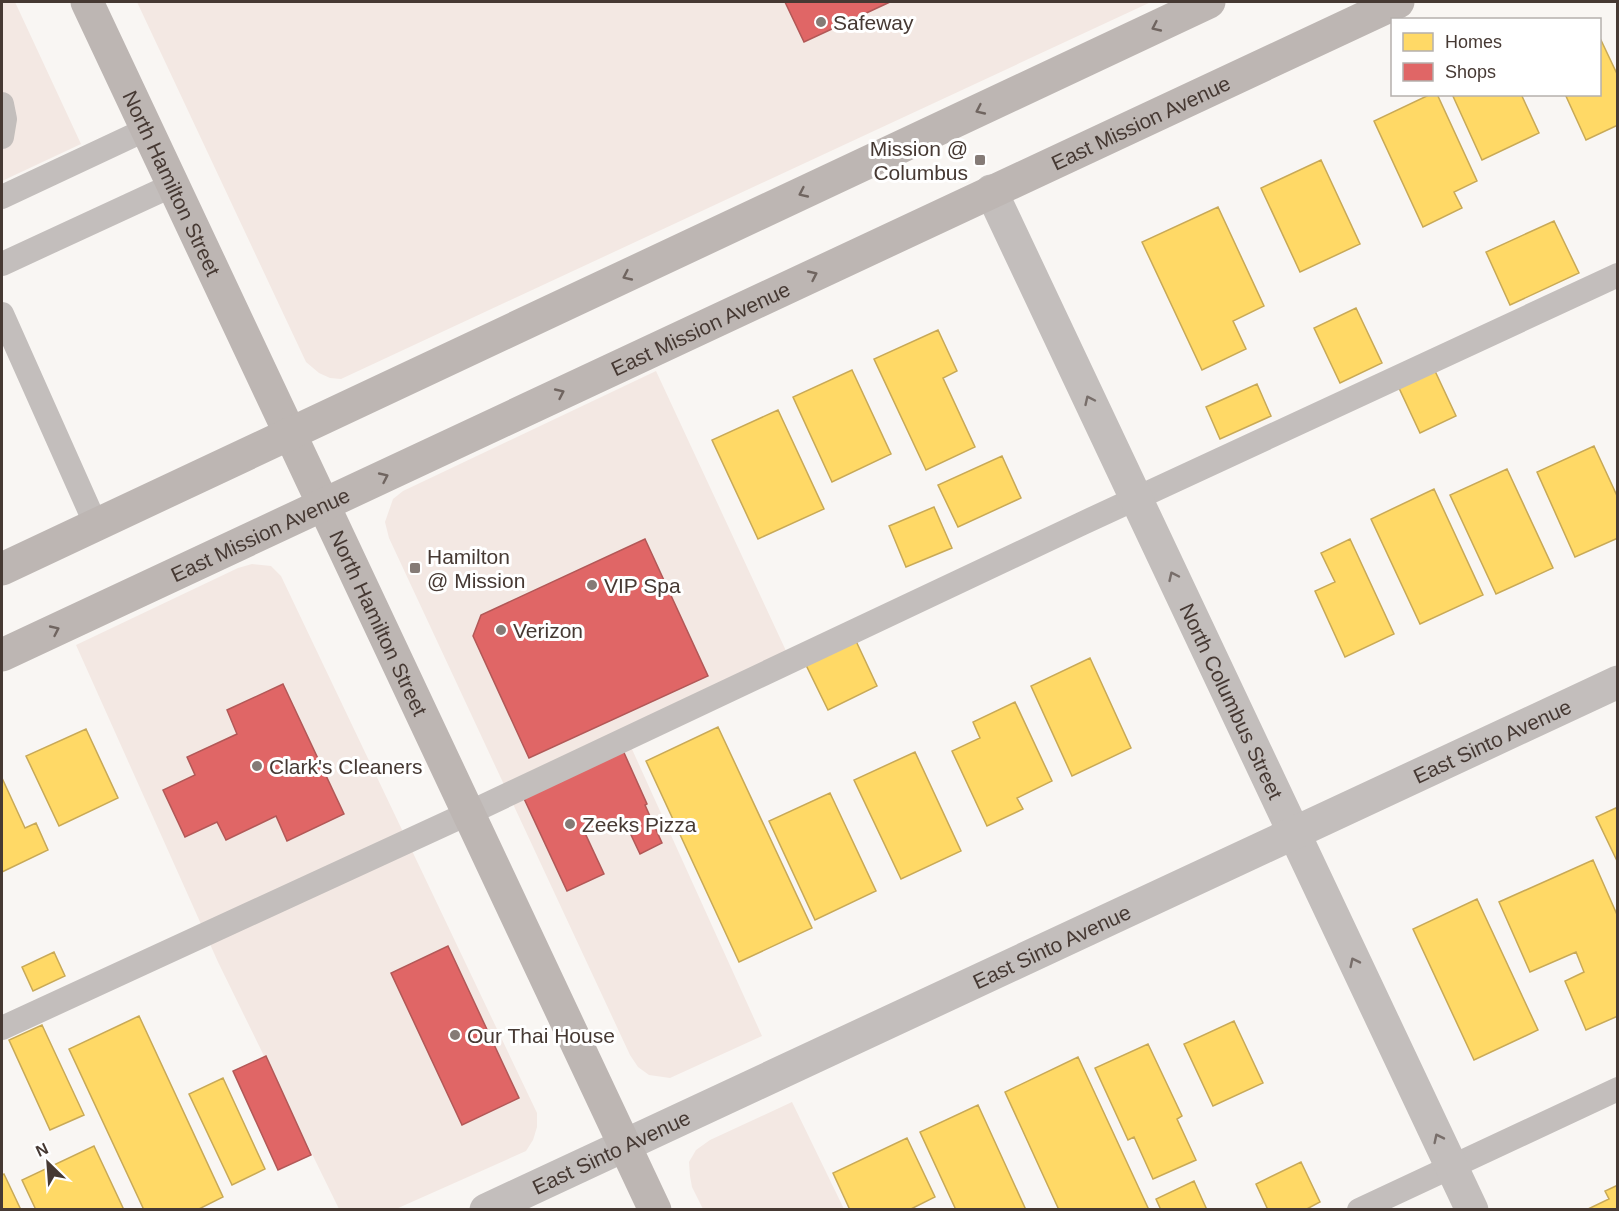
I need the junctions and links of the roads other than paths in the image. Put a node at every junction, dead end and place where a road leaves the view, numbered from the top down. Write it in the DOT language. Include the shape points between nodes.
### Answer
graph roads {
  1 [pos="87,2"];
  2 [pos="1209,2"];
  3 [pos="1398,2"];
  4 [pos="2,104"];
  5 [pos="147,129"];
  6 [pos="2,137"];
  7 [pos="173,186"];
  8 [pos="991,191"];
  9 [pos="2,197"];
  10 [pos="2,264"];
  11 [pos="1617,275"];
  12 [pos="2,314"];
  13 [pos="290,434"];
  14 [pos="1136,498"];
  15 [pos="323,505"];
  16 [pos="96,525"];
  17 [pos="2,569"];
  18 [pos="2,655"];
  19 [pos="1617,682"];
  20 [pos="469,813"];
  21 [pos="1293,834"];
  22 [pos="2,1028"];
  23 [pos="1617,1089"];
  24 [pos="624,1145"];
  25 [pos="1452,1167"];
  26 [pos="486,1209"];
  27 [pos="655,1209"];
  28 [pos="1359,1209"];
  29 [pos="1472,1209"];
  1 -- 5 [label="main road, North Hamilton Street"];
  2 -- 13 [label="main road, one-way"];
  3 -- 8 [label="main road, East Mission Avenue"];
  4 -- 6 [label="lane"];
  5 -- 7 [label="main road, North Hamilton Street"];
  5 -- 9 [label="lane"];
  7 -- 10 [label="lane"];
  7 -- 13 [label="main road, North Hamilton Street"];
  14 -- 8 [label="street, North Columbus Street, one-way"];
  15 -- 8 [label="main road, East Mission Avenue, one-way"];
  11 -- 14 [label="lane"];
  12 -- 16 [label="lane"];
  13 -- 15 [label="main road, North Hamilton Street"];
  13 -- 16 [label="main road"];
  14 -- 20 [label="lane"];
  21 -- 14 [label="street, North Columbus Street, one-way"];
  18 -- 15 [label="main road, East Mission Avenue, one-way"];
  15 -- 20 [label="main road, North Hamilton Street"];
  16 -- 17 [label="main road"];
  19 -- 21 [label="street, East Sinto Avenue"];
  20 -- 22 [label="lane"];
  20 -- 24 [label="main road, North Hamilton Street"];
  21 -- 24 [label="street, East Sinto Avenue"];
  25 -- 21 [label="street, North Columbus Street, one-way"];
  23 -- 25 [label="lane"];
  24 -- 26 [label="street, East Sinto Avenue"];
  24 -- 27 [label="main road, North Hamilton Street"];
  25 -- 28 [label="lane"];
  25 -- 29 [label="street, North Columbus Street"];
}
